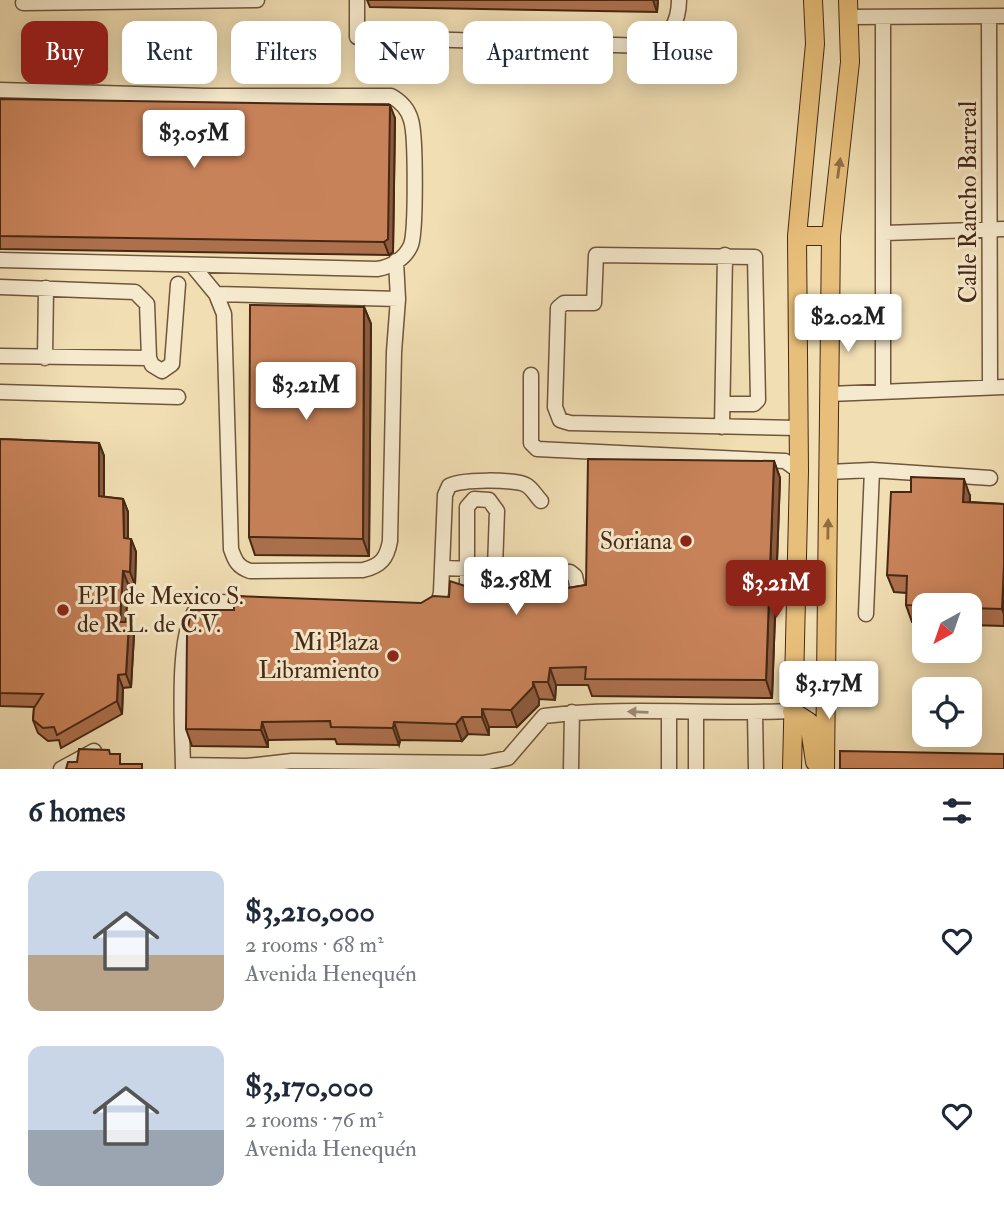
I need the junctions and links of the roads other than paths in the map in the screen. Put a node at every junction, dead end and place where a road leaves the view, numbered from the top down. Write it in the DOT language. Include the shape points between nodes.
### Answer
graph roads {
  1 [pos="257,0"];
  2 [pos="357,0"];
  3 [pos="679,0"];
  4 [pos="813,0"];
  5 [pos="23,2"];
  6 [pos="849,8"];
  7 [pos="997,17"];
  8 [pos="884,18"];
  9 [pos="0,90"];
  10 [pos="997,229"];
  11 [pos="885,233"];
  12 [pos="797,236"];
  13 [pos="831,236"];
  14 [pos="725,255"];
  15 [pos="0,260"];
  16 [pos="396,261"];
  17 [pos="192,265"];
  18 [pos="178,284"];
  19 [pos="0,287"];
  20 [pos="46,288"];
  21 [pos="216,294"];
  22 [pos="398,299"];
  23 [pos="0,356"];
  24 [pos="45,358"];
  25 [pos="149,358"];
  26 [pos="531,375"];
  27 [pos="997,387"];
  28 [pos="883,390"];
  29 [pos="0,391"];
  30 [pos="829,394"];
  31 [pos="178,397"];
  32 [pos="723,404"];
  33 [pos="722,427"];
  34 [pos="798,428"];
  35 [pos="872,470"];
  36 [pos="799,471"];
  37 [pos="828,472"];
  38 [pos="990,478"];
  39 [pos="541,501"];
  40 [pos="442,568"];
  41 [pos="495,568"];
  42 [pos="468,569"];
  43 [pos="499,596"];
  44 [pos="549,596"];
  45 [pos="267,606"];
  46 [pos="420,612"];
  47 [pos="866,614"];
  48 [pos="792,710"];
  49 [pos="572,712"];
  50 [pos="669,712"];
  51 [pos="696,713"];
  52 [pos="755,713"];
  53 [pos="95,751"];
  54 [pos="512,762"];
  55 [pos="336,765"];
  56 [pos="424,766"];
  57 [pos="183,767"];
  58 [pos="247,768"];
  59 [pos="61,769"];
  60 [pos="571,769"];
  61 [pos="669,769"];
  62 [pos="696,769"];
  63 [pos="755,769"];
  64 [pos="792,769"];
  65 [pos="817,769"];
  66 [pos="825,769"];
  1 -- 5 [label="street"];
  2 -- 3 [label="street" via="357,37 648,46 662,41 672,29"];
  4 -- 12 [label="main road" via="815,44"];
  6 -- 8 [label="street"];
  13 -- 6 [label="main road, one-way" via="848,94"];
  7 -- 8 [label="street"];
  7 -- 10 [label="street, Calle Rancho Barreal"];
  8 -- 11 [label="street"];
  9 -- 16 [label="street" via="391,96 401,102 412,124 414,232 405,255"];
  10 -- 11 [label="street"];
  10 -- 27 [label="street, Calle Rancho Barreal"];
  11 -- 28 [label="street"];
  12 -- 13 [label="main road"];
  12 -- 34 [label="main road"];
  13 -- 30 [label="main road"];
  14 -- 32 [label="street"];
  14 -- 32 [label="street" via="757,259 760,393 754,404"];
  14 -- 33 [label="street" via="596,255 594,303 564,303 558,309 555,407 556,416 564,422"];
  15 -- 17 [label="street"];
  16 -- 17 [label="street" via="377,269"];
  16 -- 22 [label="street"];
  17 -- 21 [label="street"];
  18 -- 25 [label="street" via="172,364 162,370"];
  19 -- 20 [label="street"];
  20 -- 24 [label="street"];
  20 -- 25 [label="street" via="140,295 147,304"];
  21 -- 22 [label="street"];
  21 -- 22 [label="street" via="224,314 231,549 237,564 250,571 363,570 385,558 390,541"];
  23 -- 24 [label="street"];
  24 -- 25 [label="street"];
  26 -- 36 [label="street" via="531,443 537,449 785,461"];
  27 -- 28 [label="street"];
  28 -- 30 [label="street"];
  29 -- 31 [label="street"];
  30 -- 37 [label="main road"];
  32 -- 33 [label="street"];
  33 -- 34 [label="street"];
  34 -- 36 [label="main road"];
  35 -- 37 [label="street"];
  35 -- 38 [label="street"];
  35 -- 47 [label="street"];
  36 -- 37 [label="main road"];
  36 -- 48 [label="main road"];
  66 -- 37 [label="main road, one-way"];
  39 -- 40 [label="street" via="519,482 453,482 445,495"];
  40 -- 42 [label="street"];
  40 -- 46 [label="street" via="439,601"];
  41 -- 42 [label="street"];
  41 -- 42 [label="street" via="497,511 489,500 474,499 467,507"];
  41 -- 44 [label="street" via="572,572 578,590 574,596"];
  42 -- 43 [label="street" via="469,593"];
  45 -- 57 [label="street" via="212,603 200,606 192,615 184,641"];
  48 -- 52 [label="street"];
  48 -- 64 [label="main road"];
  48 -- 65 [label="main road" via="809,722"];
  50 -- 49 [label="street, one-way"];
  49 -- 54 [label="street" via="544,716"];
  49 -- 60 [label="street"];
  50 -- 51 [label="street"];
  50 -- 61 [label="street"];
  51 -- 52 [label="street"];
  51 -- 62 [label="street"];
  52 -- 63 [label="street"];
  53 -- 59 [label="street"];
  54 -- 56 [label="street"];
  55 -- 56 [label="street"];
  55 -- 58 [label="street" via="292,761"];
  57 -- 58 [label="street"];
}
